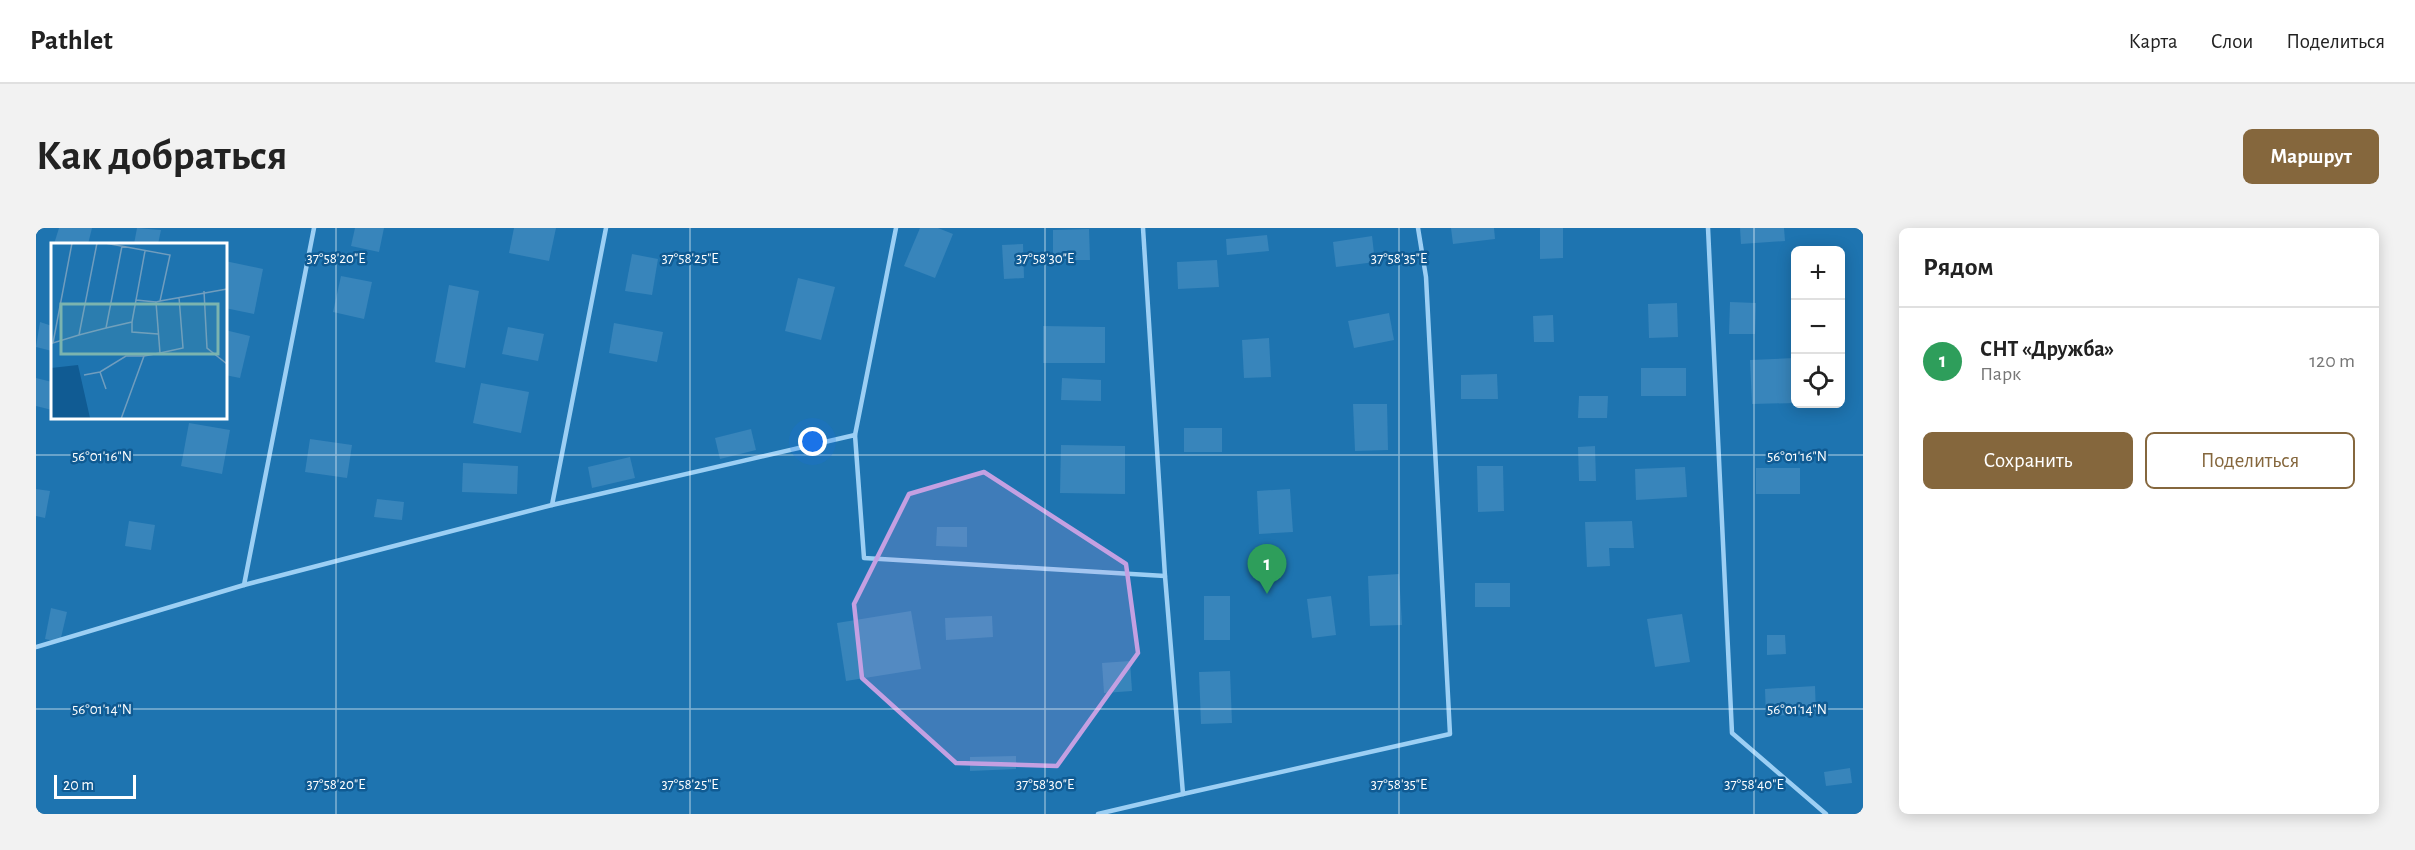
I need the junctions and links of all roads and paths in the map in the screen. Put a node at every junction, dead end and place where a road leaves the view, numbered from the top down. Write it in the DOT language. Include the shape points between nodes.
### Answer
graph roads {
  1 [pos="314,228"];
  2 [pos="606,228"];
  3 [pos="896,228"];
  4 [pos="1143,228"];
  5 [pos="1418,228"];
  6 [pos="1708,228"];
  7 [pos="855,435"];
  8 [pos="552,505"];
  9 [pos="1165,576"];
  10 [pos="244,585"];
  11 [pos="36,647"];
  12 [pos="1183,794"];
  13 [pos="1098,814"];
  14 [pos="1826,814"];
  1 -- 10 [label="lane"];
  2 -- 8 [label="lane"];
  3 -- 7 [label="lane"];
  4 -- 9 [label="lane"];
  5 -- 12 [label="lane" via="1426,277 1450,734"];
  6 -- 14 [label="lane" via="1732,733"];
  7 -- 8 [label="lane"];
  7 -- 9 [label="lane" via="864,558"];
  8 -- 10 [label="lane"];
  9 -- 12 [label="lane"];
  10 -- 11 [label="lane"];
  12 -- 13 [label="lane"];
}
